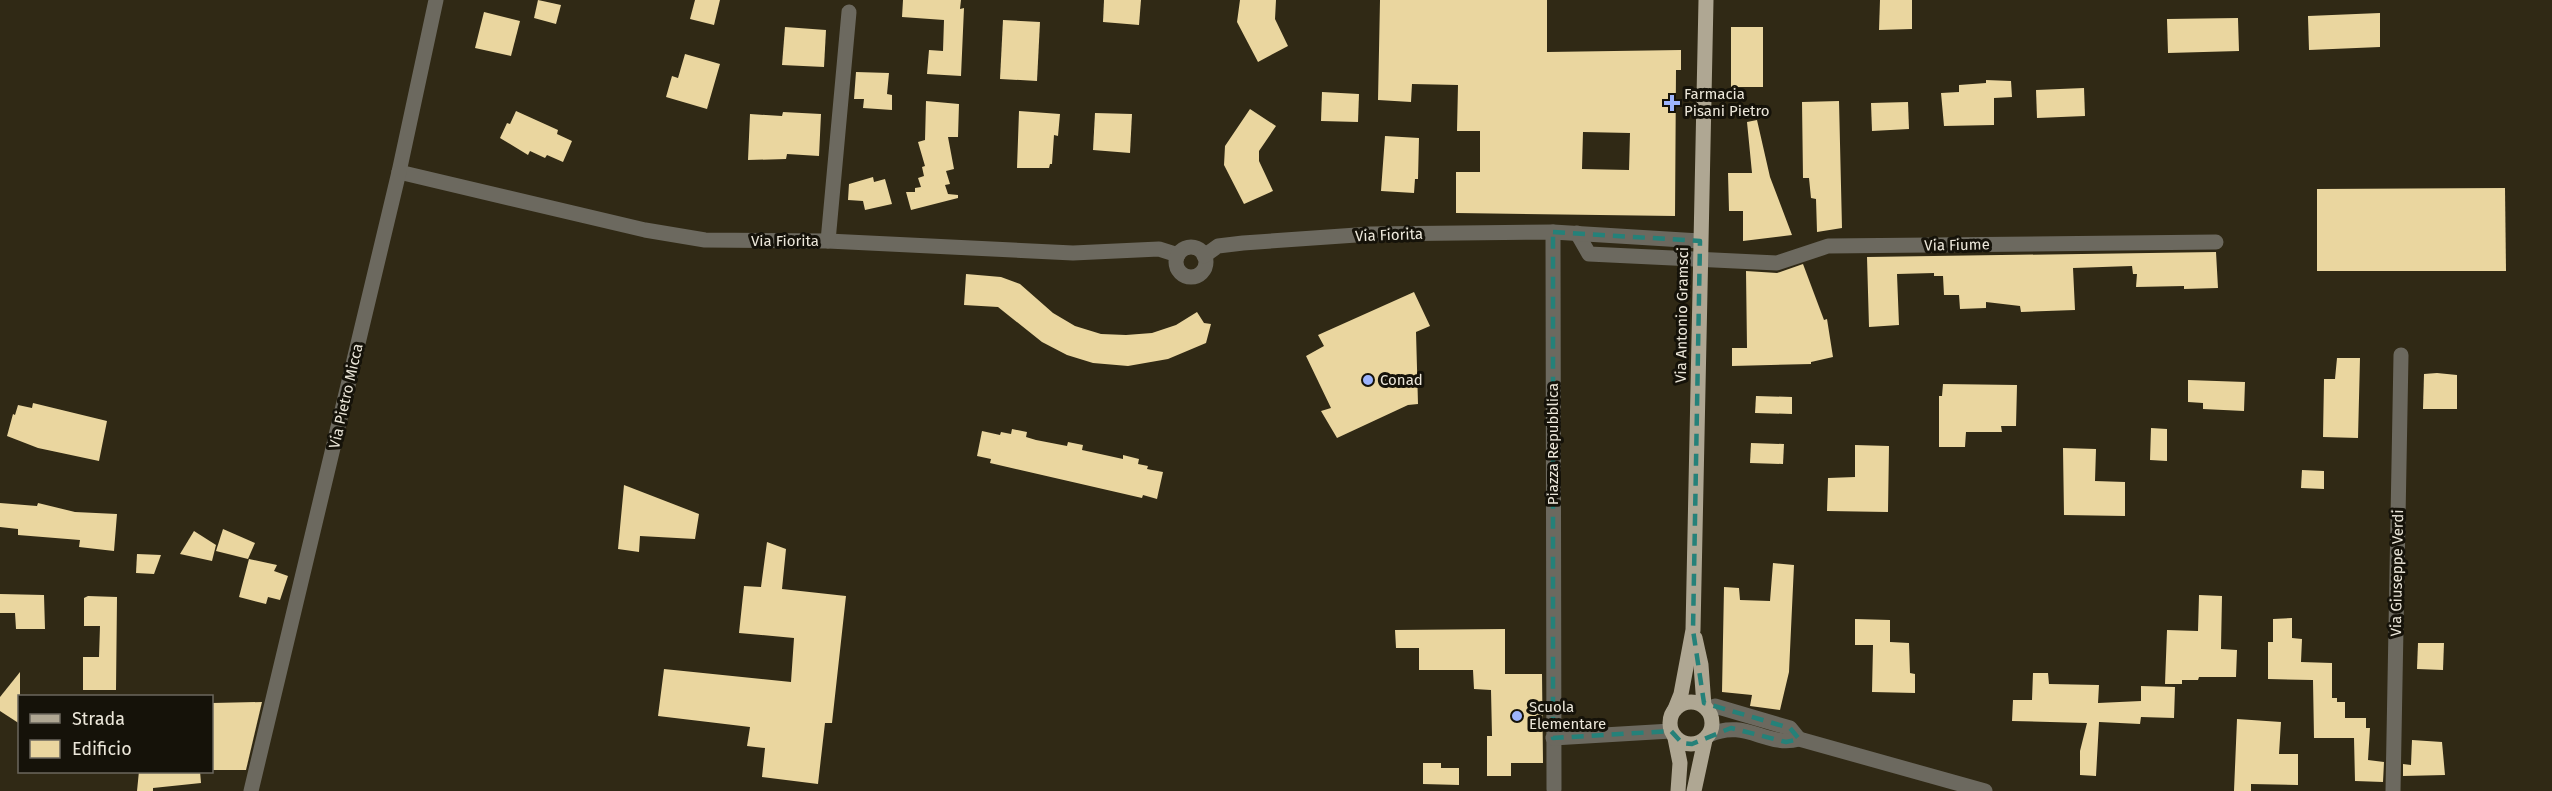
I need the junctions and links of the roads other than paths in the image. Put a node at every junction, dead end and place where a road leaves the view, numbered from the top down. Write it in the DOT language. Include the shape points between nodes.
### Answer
graph roads {
  1 [pos="436,0"];
  2 [pos="1706,0"];
  3 [pos="849,12"];
  4 [pos="399,172"];
  5 [pos="1553,232"];
  6 [pos="1577,233"];
  7 [pos="828,241"];
  8 [pos="1700,242"];
  9 [pos="2216,242"];
  10 [pos="1178,255"];
  11 [pos="1204,256"];
  12 [pos="1700,261"];
  13 [pos="2401,355"];
  14 [pos="1694,630"];
  15 [pos="1706,707"];
  16 [pos="1675,709"];
  17 [pos="1673,735"];
  18 [pos="1553,738"];
  19 [pos="1707,738"];
  20 [pos="1798,739"];
  21 [pos="1554,789"];
  22 [pos="251,791"];
  23 [pos="1678,791"];
  24 [pos="1694,791"];
  25 [pos="1985,791"];
  26 [pos="2393,791"];
  1 -- 4 [label="street, Via Pietro Micca"];
  2 -- 8 [label="main road, Via Antonio Gramsci"];
  3 -- 7 [label="street"];
  4 -- 7 [label="street, Via Fiorita" via="645,230 705,240"];
  4 -- 22 [label="street, Via Pietro Micca"];
  5 -- 6 [label="street, Via Fiorita"];
  5 -- 11 [label="street, Via Fiorita" via="1371,234 1218,246"];
  5 -- 18 [label="street, Piazza Repubblica"];
  6 -- 8 [label="street, Via Fiorita"];
  6 -- 12 [label="street" via="1589,254"];
  7 -- 10 [label="street, Via Fiorita" via="1073,253 1159,249"];
  8 -- 12 [label="main road, Via Antonio Gramsci"];
  9 -- 12 [label="street, Via Fiume" via="1828,246 1777,263"];
  10 -- 11 [label="street" via="1188,248"];
  10 -- 11 [label="street" via="1179,271 1187,277 1198,276 1205,268"];
  12 -- 14 [label="main road, Via Antonio Gramsci"];
  13 -- 26 [label="street, Via Giuseppe Verdi"];
  14 -- 15 [label="main road, Via Antonio Gramsci"];
  14 -- 16 [label="main road, Via Antonio Gramsci" via="1682,693"];
  15 -- 16 [label="main road" via="1696,702"];
  15 -- 19 [label="main road" via="1712,726"];
  15 -- 20 [label="street" via="1715,706 1790,728"];
  16 -- 17 [label="main road" via="1670,720"];
  17 -- 18 [label="street"];
  17 -- 19 [label="main road" via="1682,743 1692,744"];
  17 -- 23 [label="main road" via="1680,763"];
  18 -- 21 [label="street, Piazza Repubblica"];
  19 -- 20 [label="street" via="1731,728 1786,742"];
  19 -- 24 [label="main road"];
  20 -- 25 [label="street"];
}
